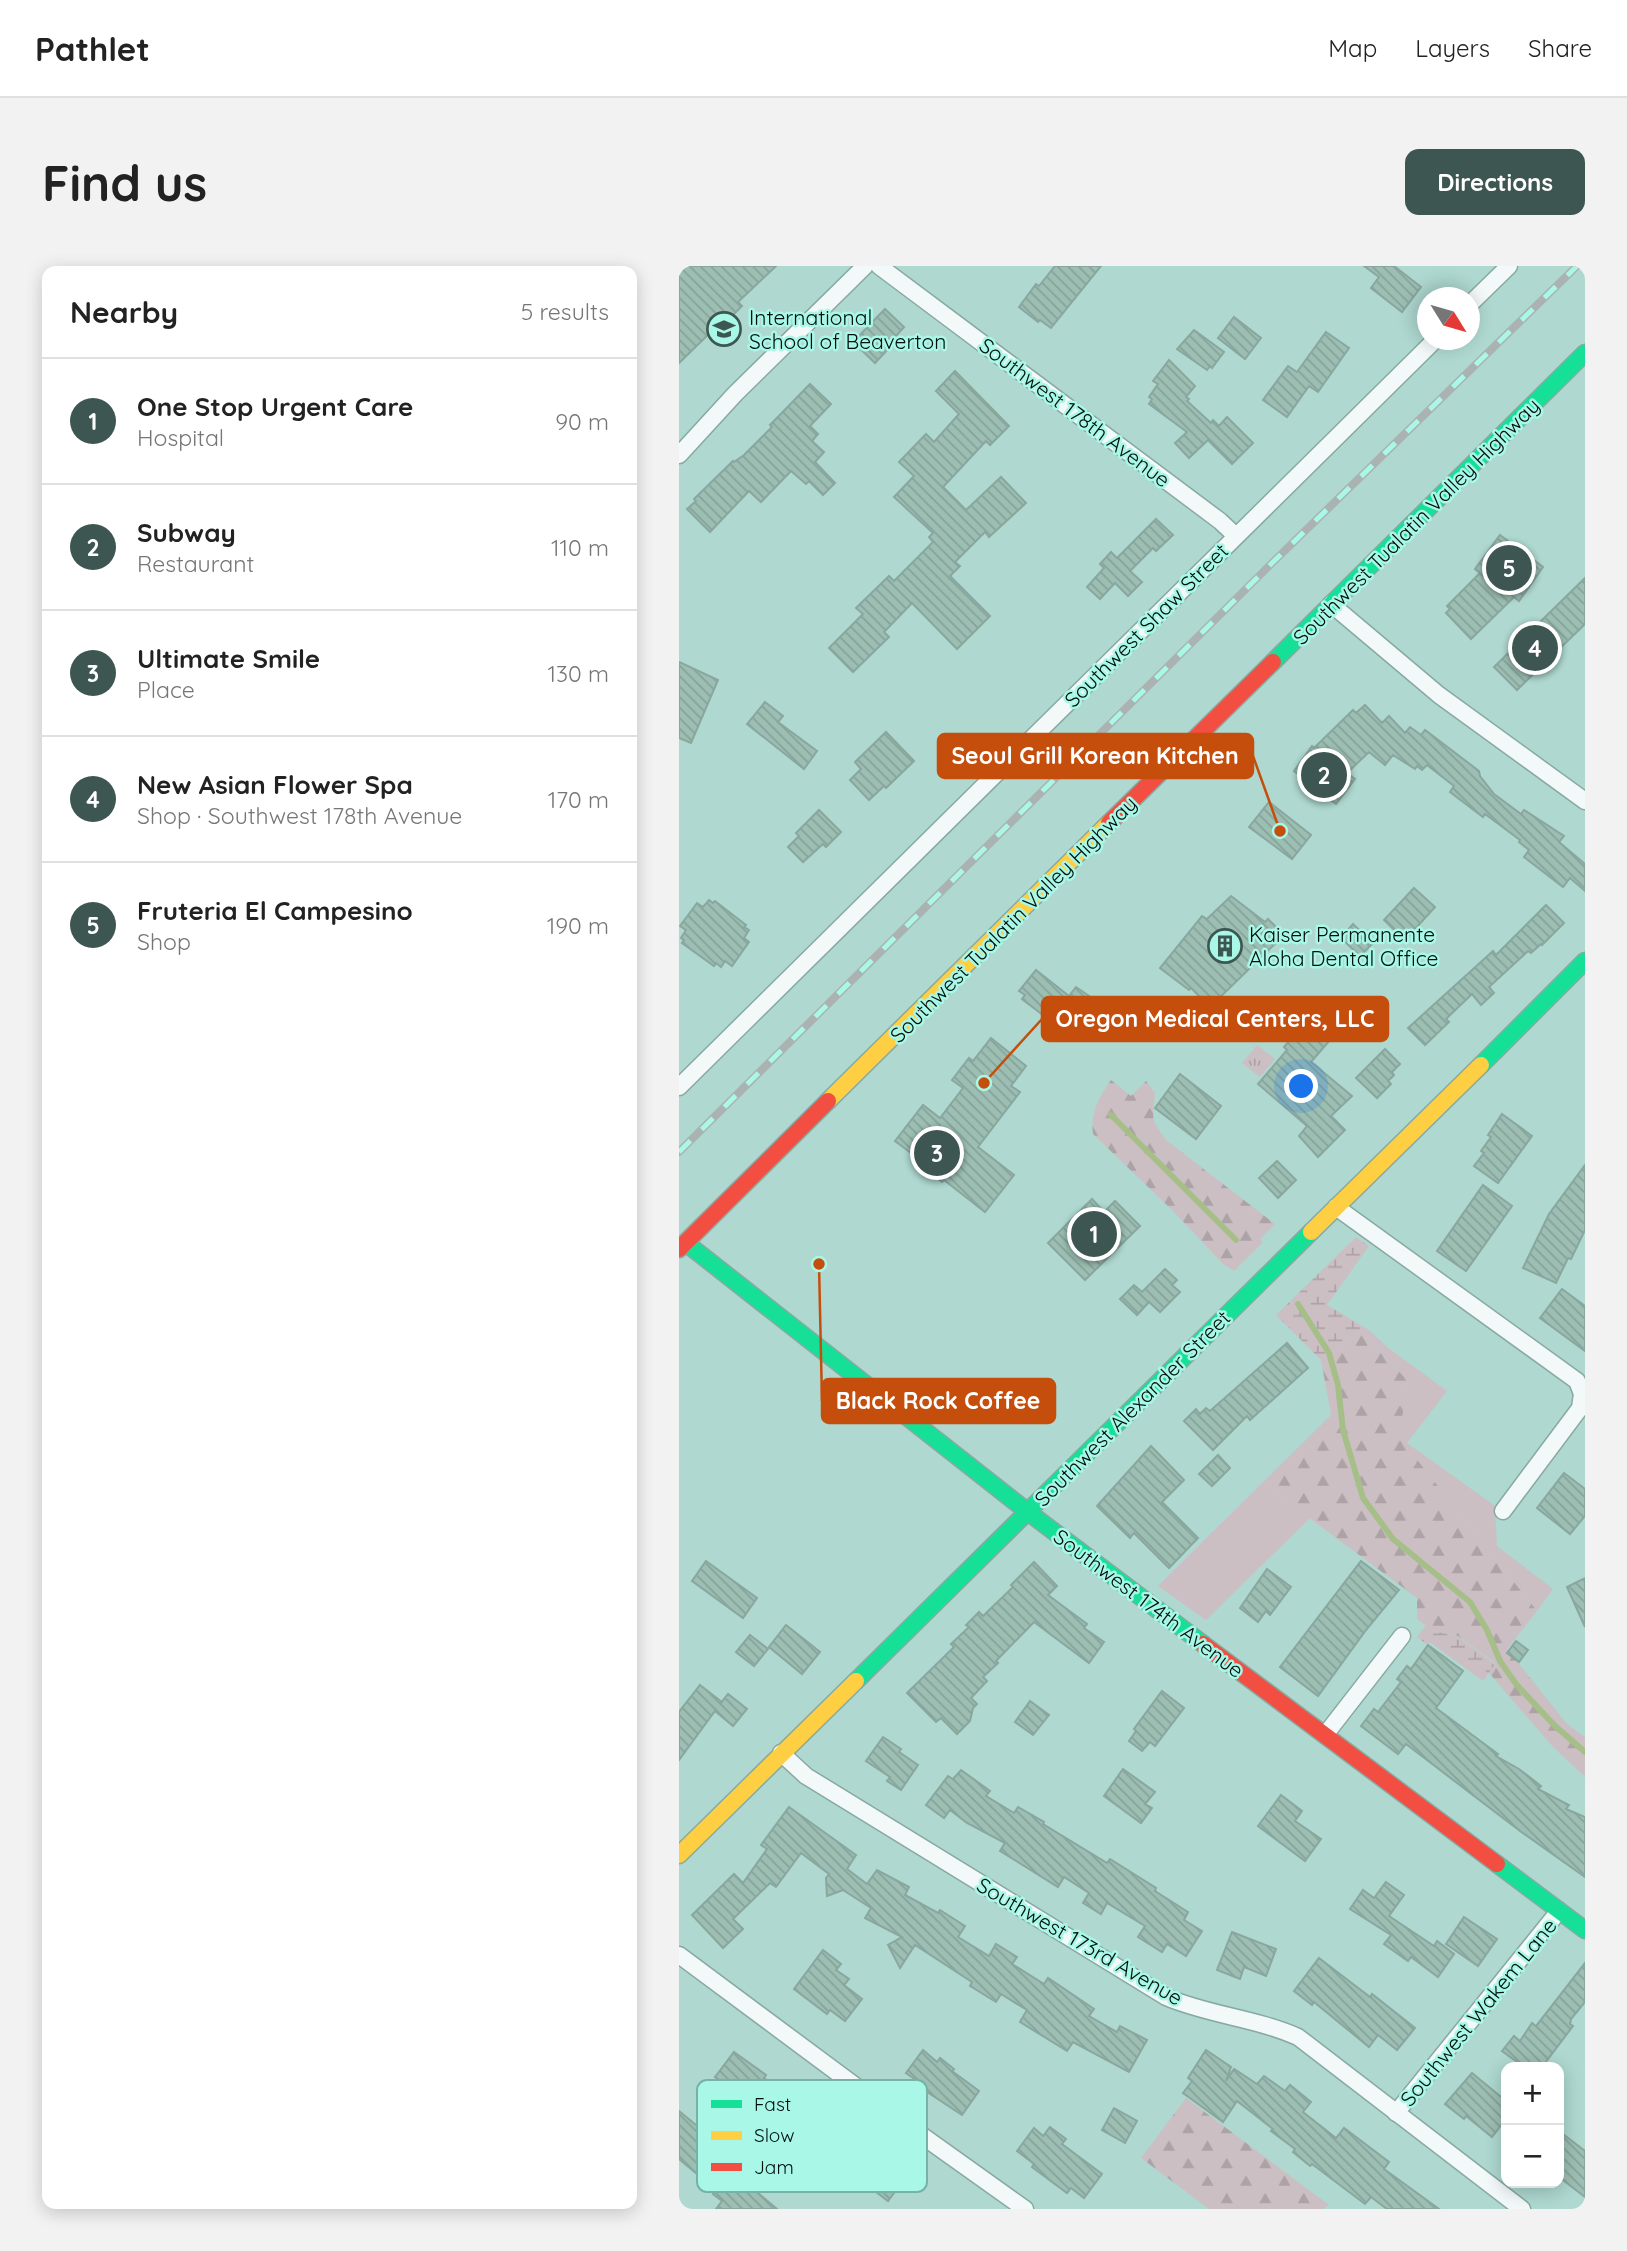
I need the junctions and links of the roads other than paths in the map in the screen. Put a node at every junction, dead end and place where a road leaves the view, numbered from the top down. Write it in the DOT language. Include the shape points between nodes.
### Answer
graph roads {
  1 [pos="865,266"];
  2 [pos="879,266"];
  3 [pos="1509,266"];
  4 [pos="1480,294"];
  5 [pos="1425,350"];
  6 [pos="1585,353"];
  7 [pos="679,455"];
  8 [pos="1236,536"];
  9 [pos="1331,604"];
  10 [pos="1585,801"];
  11 [pos="1585,961"];
  12 [pos="679,1087"];
  13 [pos="1336,1207"];
  14 [pos="682,1246"];
  15 [pos="1503,1511"];
  16 [pos="1028,1512"];
  17 [pos="1402,1636"];
  18 [pos="1325,1735"];
  19 [pos="781,1752"];
  20 [pos="679,1855"];
  21 [pos="1559,1911"];
  22 [pos="1585,1930"];
  23 [pos="679,1955"];
  24 [pos="847,2080"];
  25 [pos="1396,2113"];
  26 [pos="927,2139"];
  27 [pos="1025,2209"];
  28 [pos="1522,2209"];
  1 -- 7 [label="street"];
  2 -- 8 [label="street, Southwest 178th Avenue"];
  3 -- 4 [label="street"];
  5 -- 8 [label="street, Southwest Shaw Street"];
  6 -- 9 [label="street, Southwest Tualatin Valley Highway"];
  8 -- 12 [label="street, Southwest Shaw Street"];
  9 -- 10 [label="street" via="1440,695"];
  9 -- 14 [label="street, Southwest Tualatin Valley Highway"];
  11 -- 13 [label="street, Southwest Alexander Street"];
  13 -- 15 [label="street" via="1577,1381 1582,1394 1580,1408"];
  13 -- 16 [label="street, Southwest Alexander Street"];
  14 -- 16 [label="street, Southwest 174th Avenue"];
  16 -- 18 [label="street, Southwest 174th Avenue"];
  16 -- 19 [label="street, Southwest Alexander Street"];
  17 -- 18 [label="street"];
  18 -- 21 [label="street, Southwest 174th Avenue"];
  19 -- 20 [label="street, Southwest Alexander Street"];
  19 -- 25 [label="street, Southwest 173rd Avenue" via="806,1776 1156,1991 1298,2038"];
  21 -- 22 [label="street, Southwest 174th Avenue"];
  21 -- 25 [label="street, Southwest Wakem Lane"];
  23 -- 24 [label="street"];
  25 -- 28 [label="street, Southwest 173rd Avenue"];
  26 -- 27 [label="street"];
}
